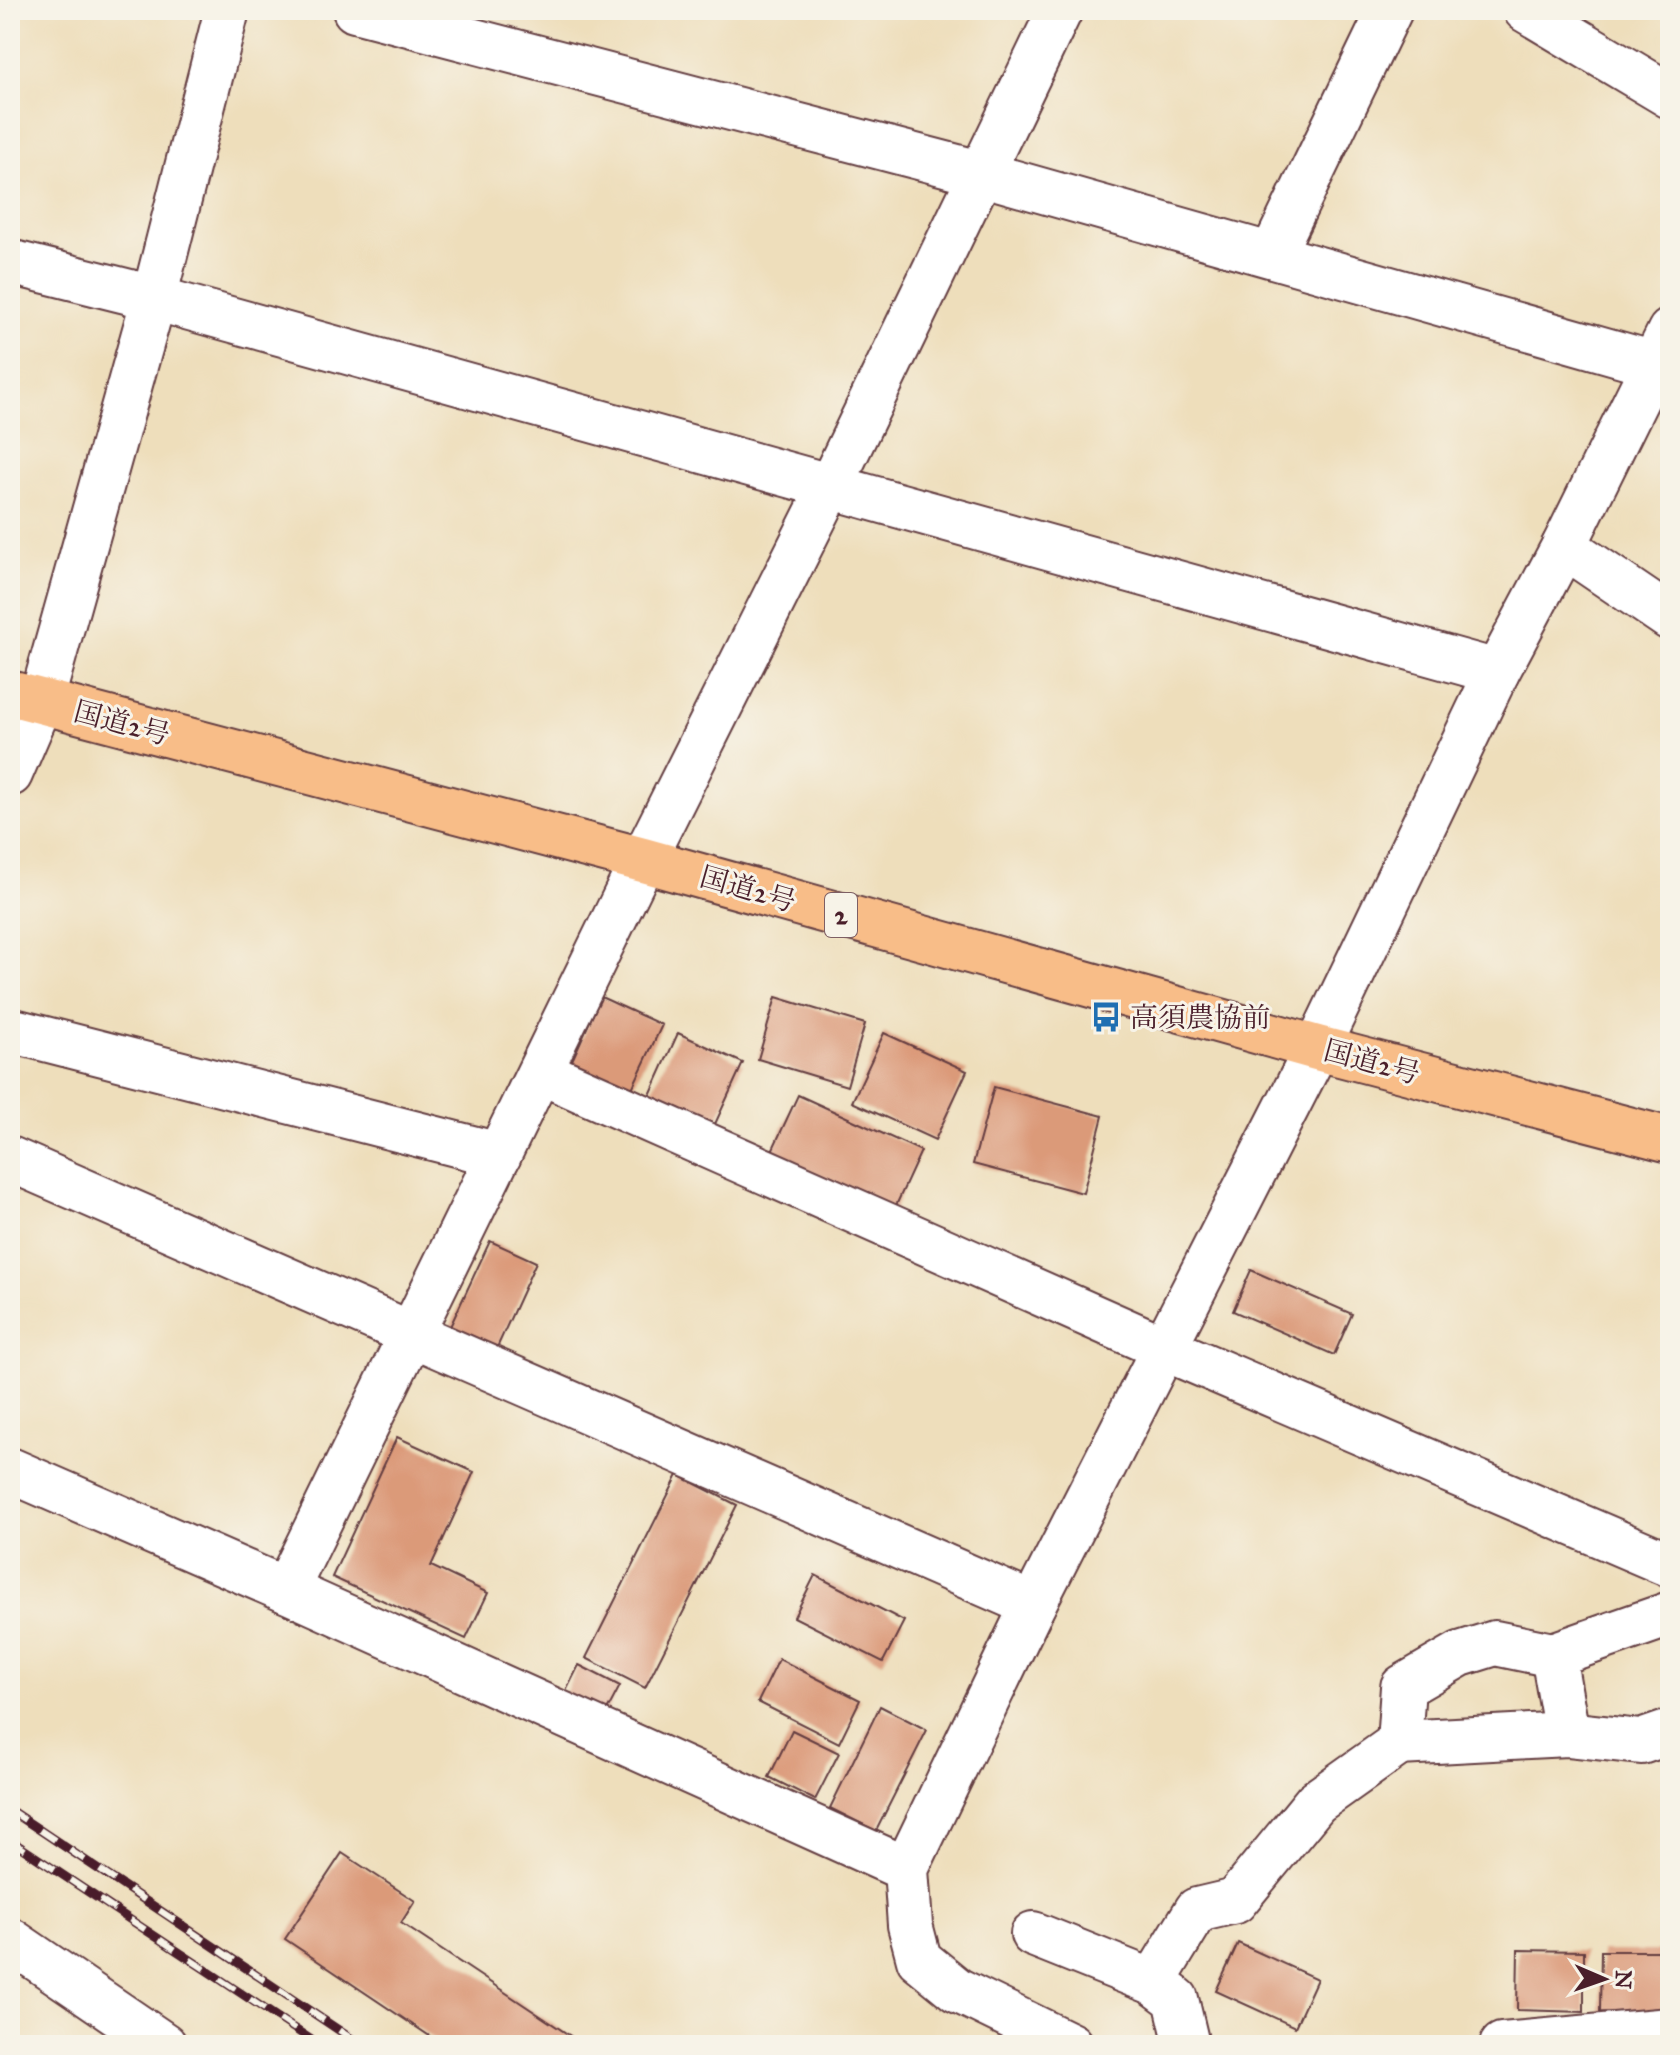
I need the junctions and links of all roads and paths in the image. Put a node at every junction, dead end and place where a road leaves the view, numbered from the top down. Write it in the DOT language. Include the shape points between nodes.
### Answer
graph roads {
  1 [pos="227,10"];
  2 [pos="355,10"];
  3 [pos="1060,10"];
  4 [pos="1390,10"];
  5 [pos="1526,10"];
  6 [pos="1670,96"];
  7 [pos="980,173"];
  8 [pos="1272,255"];
  9 [pos="10,262"];
  10 [pos="154,298"];
  11 [pos="1664,361"];
  12 [pos="830,487"];
  13 [pos="1564,546"];
  14 [pos="1670,618"];
  15 [pos="1497,672"];
  16 [pos="26,698"];
  17 [pos="10,774"];
  18 [pos="643,860"];
  19 [pos="10,1030"];
  20 [pos="1317,1048"];
  21 [pos="541,1072"];
  22 [pos="1670,1140"];
  23 [pos="499,1155"];
  24 [pos="10,1159"];
  25 [pos="413,1334"];
  26 [pos="1166,1349"];
  27 [pos="10,1470"];
  28 [pos="1670,1565"];
  29 [pos="286,1590"];
  30 [pos="1033,1605"];
  31 [pos="1670,1614"];
  32 [pos="1553,1655"];
  33 [pos="1670,1732"];
  34 [pos="1567,1734"];
  35 [pos="1399,1743"];
  36 [pos="906,1869"];
  37 [pos="1033,1934"];
  38 [pos="10,1940"];
  39 [pos="1153,1982"];
  40 [pos="1670,2030"];
  41 [pos="164,2045"];
  42 [pos="1070,2045"];
  43 [pos="1187,2045"];
  44 [pos="1502,2045"];
  1 -- 10 [label="street"];
  2 -- 7 [label="street"];
  3 -- 7 [label="street"];
  4 -- 8 [label="street"];
  5 -- 6 [label="street"];
  7 -- 8 [label="street"];
  7 -- 12 [label="street"];
  8 -- 11 [label="street"];
  9 -- 10 [label="street"];
  10 -- 12 [label="street"];
  10 -- 16 [label="street"];
  11 -- 13 [label="street"];
  12 -- 15 [label="street"];
  12 -- 18 [label="street"];
  13 -- 14 [label="street"];
  13 -- 15 [label="street"];
  15 -- 20 [label="street"];
  16 -- 17 [label="street"];
  16 -- 18 [label="highway, 国道2号 / 2"];
  18 -- 20 [label="highway, 国道2号 / 2"];
  18 -- 21 [label="street"];
  19 -- 23 [label="street"];
  20 -- 22 [label="highway, 国道2号 / 2"];
  20 -- 26 [label="street"];
  21 -- 23 [label="street"];
  21 -- 26 [label="street"];
  23 -- 25 [label="street"];
  24 -- 25 [label="street"];
  25 -- 29 [label="street"];
  25 -- 30 [label="street"];
  26 -- 28 [label="street"];
  26 -- 30 [label="street"];
  27 -- 29 [label="street"];
  29 -- 36 [label="street"];
  30 -- 36 [label="street"];
  31 -- 32 [label="street"];
  32 -- 34 [label="street"];
  32 -- 35 [label="street" via="1495,1643 1437,1667 1403,1687"];
  33 -- 34 [label="street" via="1641,1742"];
  34 -- 35 [label="street"];
  35 -- 39 [label="street" via="1316,1802 1235,1901 1197,1910"];
  36 -- 42 [label="street" via="910,1925 919,1959 957,1990"];
  37 -- 39 [label="street"];
  38 -- 41 [label="street"];
  39 -- 43 [label="street" via="1176,1999"];
  40 -- 44 [label="street"];
}
